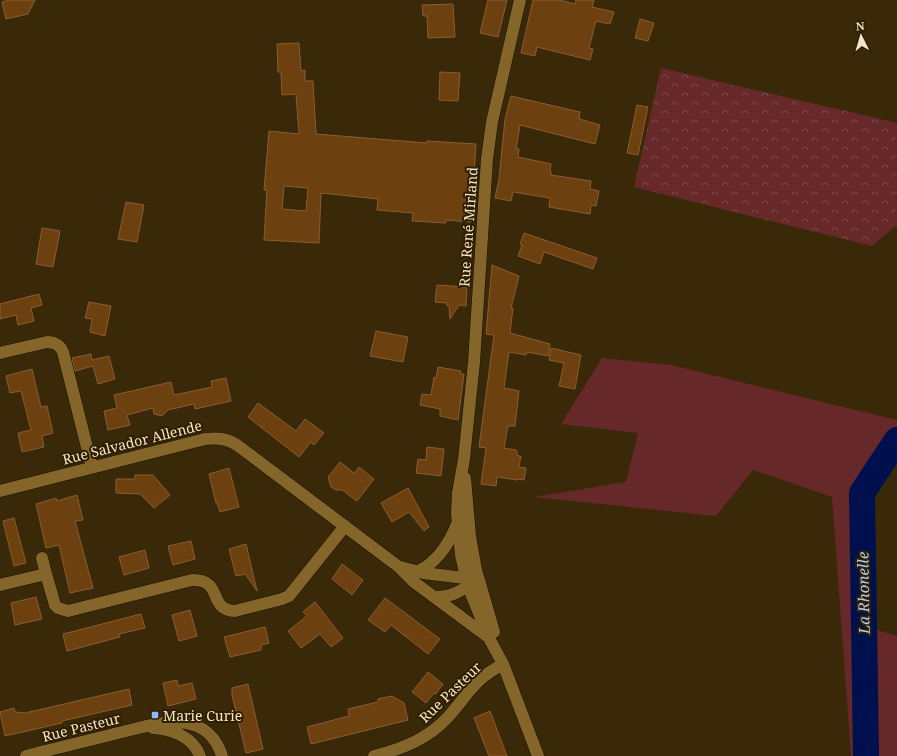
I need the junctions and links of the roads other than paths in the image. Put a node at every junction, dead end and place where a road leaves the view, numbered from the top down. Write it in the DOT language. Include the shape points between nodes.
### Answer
graph roads {
  1 [pos="520,0"];
  2 [pos="0,353"];
  3 [pos="464,459"];
  4 [pos="92,467"];
  5 [pos="0,491"];
  6 [pos="457,523"];
  7 [pos="344,526"];
  8 [pos="42,558"];
  9 [pos="399,567"];
  10 [pos="417,572"];
  11 [pos="46,574"];
  12 [pos="470,581"];
  13 [pos="0,585"];
  14 [pos="434,597"];
  15 [pos="489,638"];
  16 [pos="503,664"];
  17 [pos="144,727"];
  18 [pos="26,756"];
  19 [pos="200,756"];
  20 [pos="222,756"];
  21 [pos="374,756"];
  22 [pos="538,756"];
  1 -- 3 [label="street, Rue René Mirland" via="492,122 487,159 474,362"];
  2 -- 4 [label="street" via="47,342 60,346"];
  3 -- 6 [label="street, Rue René Mirland" via="458,493"];
  3 -- 12 [label="street, Rue René Mirland" via="470,529"];
  4 -- 5 [label="street, Rue Salvador Allende"];
  4 -- 7 [label="street, Rue Salvador Allende" via="205,439 222,438 237,445"];
  6 -- 10 [label="street, Rue René Mirland" via="449,540 429,566"];
  6 -- 12 [label="street, Rue René Mirland" via="461,555"];
  7 -- 9 [label="street, Rue Salvador Allende"];
  7 -- 11 [label="street" via="289,596 235,611 221,607 211,586 198,580 68,611 62,610 55,605"];
  8 -- 11 [label="street"];
  9 -- 10 [label="street, Rue Salvador Allende"];
  9 -- 14 [label="street, Rue Salvador Allende"];
  10 -- 12 [label="street, Rue Salvador Allende"];
  11 -- 13 [label="street"];
  12 -- 14 [label="street" via="459,592"];
  12 -- 15 [label="street, Rue René Mirland"];
  12 -- 16 [label="street, Rue René Mirland" via="498,642"];
  14 -- 15 [label="street, Rue Salvador Allende"];
  15 -- 16 [label="street, Rue René Mirland"];
  16 -- 21 [label="street, Rue Pasteur" via="477,683 448,718 431,733 402,748"];
  16 -- 22 [label="street, Rue René Mirland"];
  17 -- 18 [label="street, Rue Pasteur"];
  17 -- 19 [label="street, Rue Pasteur" via="181,735 192,743"];
  17 -- 20 [label="street, Rue Pasteur" via="171,722 196,726 212,736"];
}
